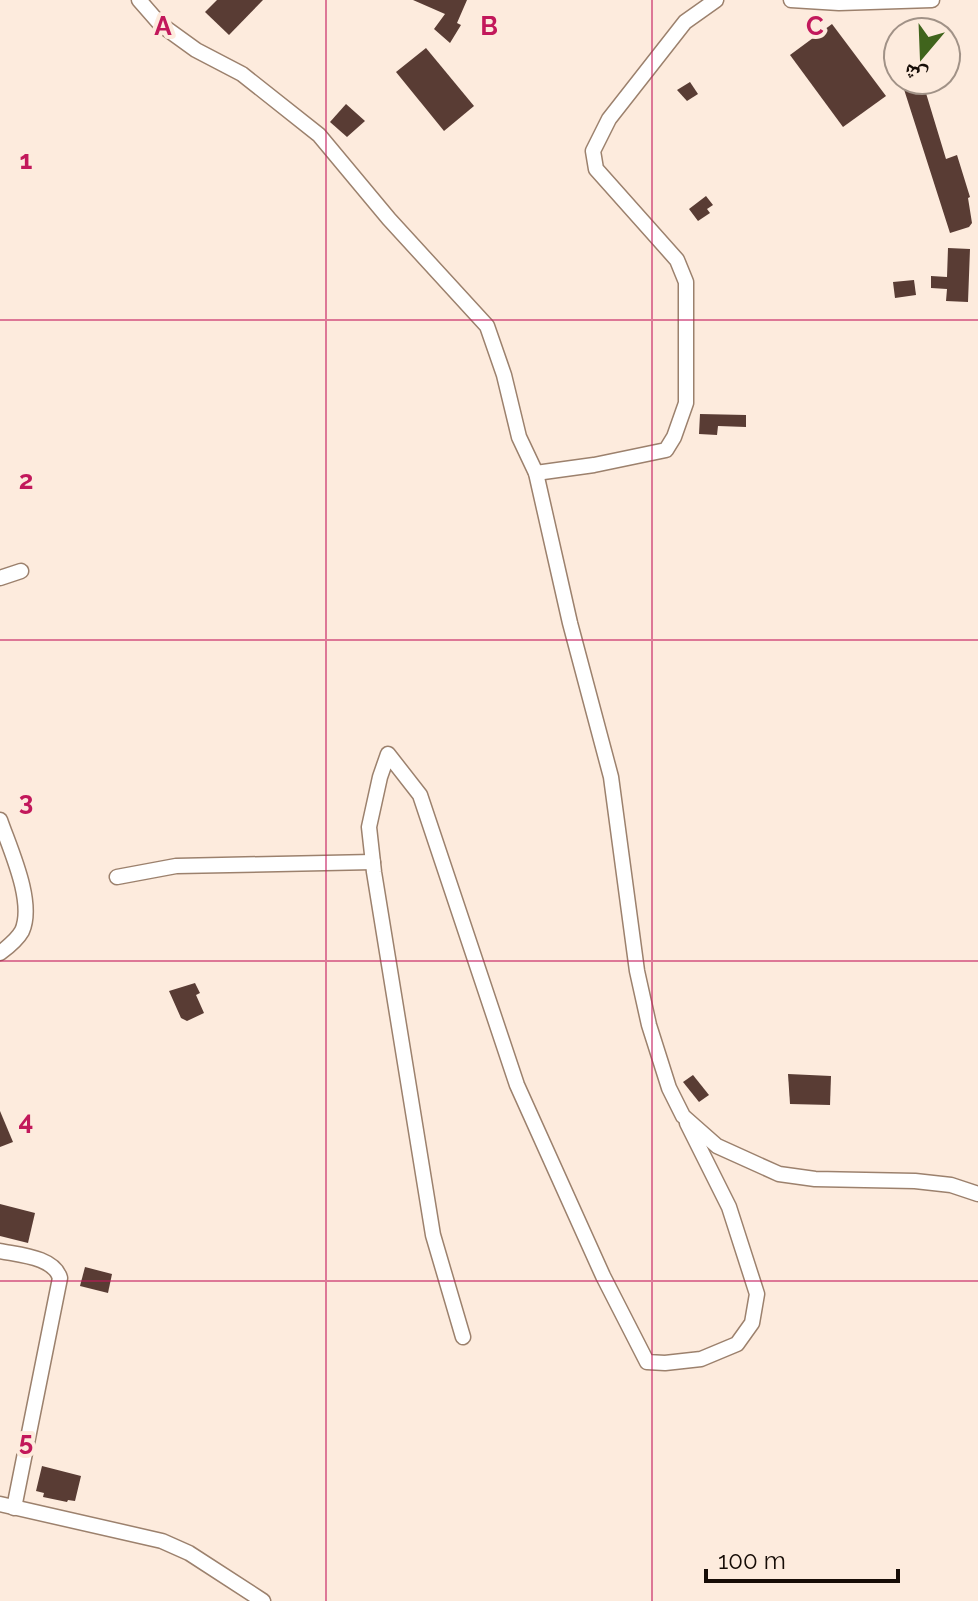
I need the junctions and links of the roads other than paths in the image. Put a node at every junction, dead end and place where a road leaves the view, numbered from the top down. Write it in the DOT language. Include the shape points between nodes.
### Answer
graph roads {
  1 [pos="139,0"];
  2 [pos="716,0"];
  3 [pos="791,0"];
  4 [pos="932,0"];
  5 [pos="536,473"];
  6 [pos="21,571"];
  7 [pos="0,578"];
  8 [pos="0,820"];
  9 [pos="373,862"];
  10 [pos="117,877"];
  11 [pos="0,953"];
  12 [pos="683,1116"];
  13 [pos="978,1194"];
  14 [pos="0,1251"];
  15 [pos="463,1337"];
  16 [pos="7,1506"];
  17 [pos="263,1601"];
  1 -- 5 [label="street" via="160,24 242,74 319,135 475,311 494,341 519,437"];
  2 -- 5 [label="street" via="685,22 609,119 593,151 596,169 677,260 686,282 686,403 674,437 666,450"];
  3 -- 4 [label="street"];
  5 -- 12 [label="street" via="611,777 649,1025"];
  6 -- 7 [label="street"];
  8 -- 11 [label="street" via="26,914 22,931"];
  9 -- 10 [label="street" via="176,866"];
  9 -- 12 [label="street" via="369,827 388,754 420,795 517,1085 647,1362 701,1359 737,1344 752,1323 757,1294 729,1207"];
  9 -- 15 [label="street" via="433,1235"];
  12 -- 13 [label="street" via="717,1146 779,1174 915,1181"];
  14 -- 16 [label="street" via="52,1266 60,1278"];
  16 -- 17 [label="street" via="162,1541"];
}
